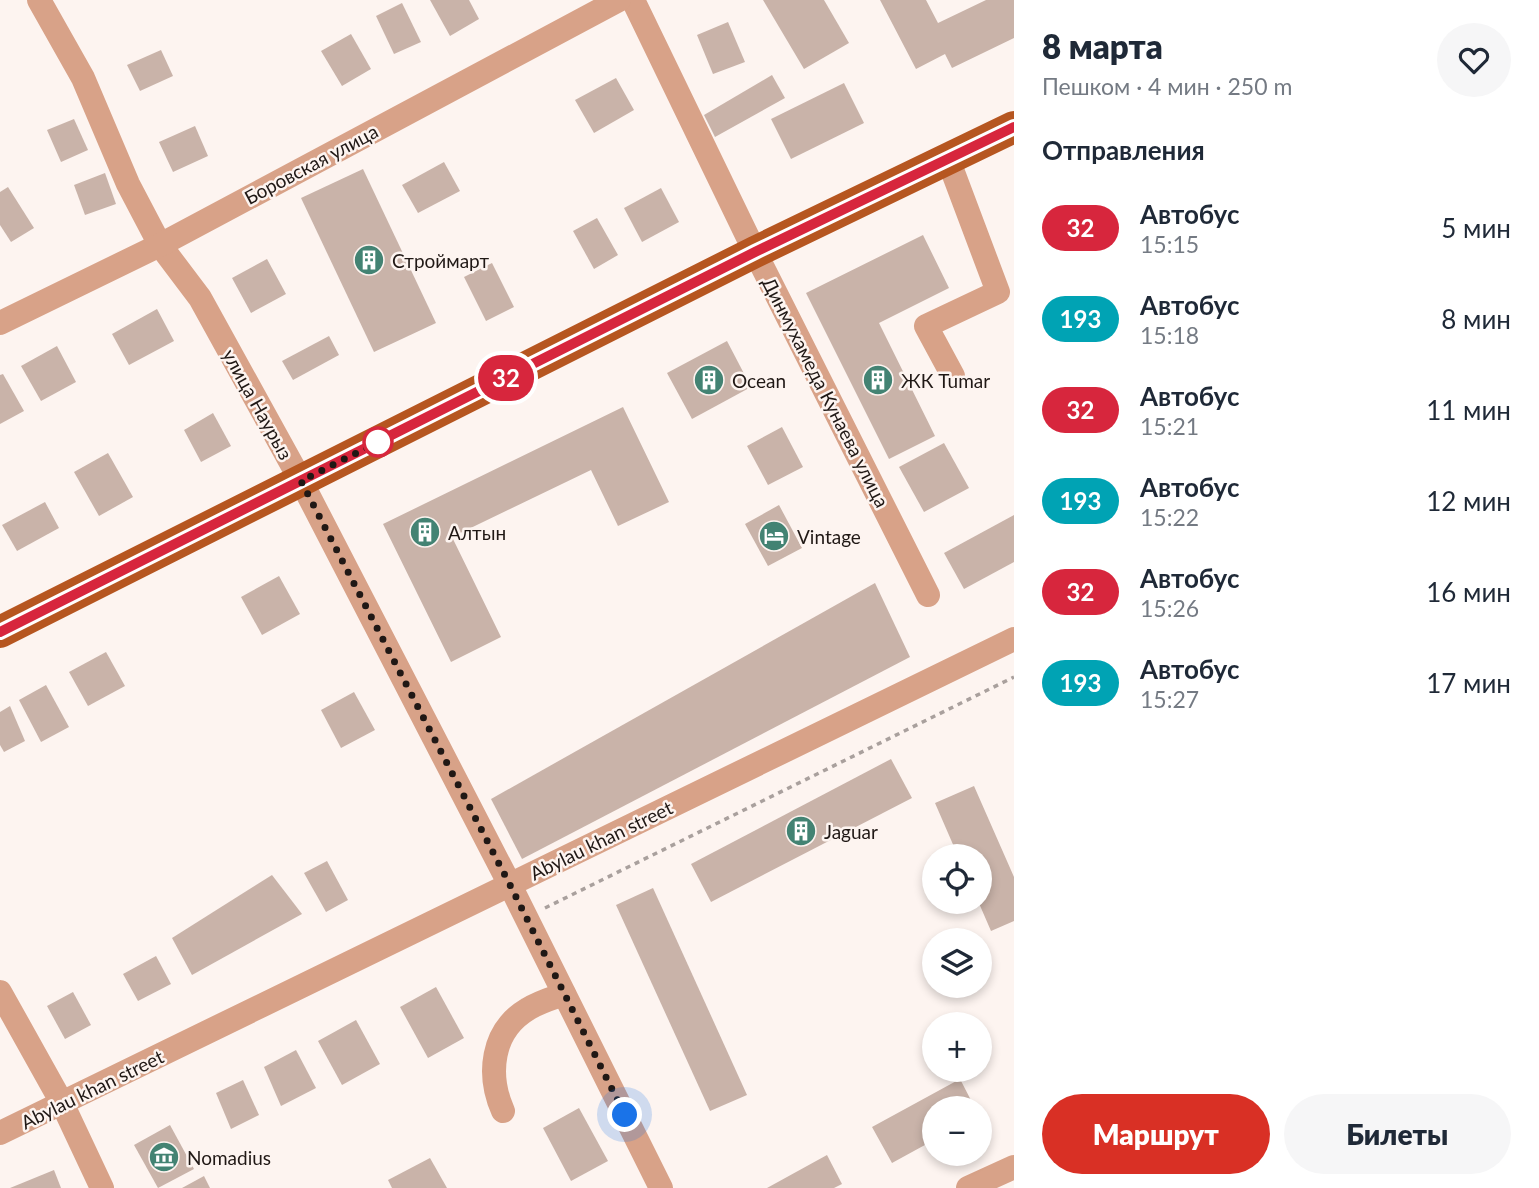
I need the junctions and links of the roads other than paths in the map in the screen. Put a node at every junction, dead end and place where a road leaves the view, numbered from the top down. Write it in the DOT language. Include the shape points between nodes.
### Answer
graph roads {
  1 [pos="39,0"];
  2 [pos="619,0"];
  3 [pos="633,0"];
  4 [pos="1014,127"];
  5 [pos="948,159"];
  6 [pos="160,245"];
  7 [pos="755,252"];
  8 [pos="1006,297"];
  9 [pos="0,323"];
  10 [pos="953,376"];
  11 [pos="301,481"];
  12 [pos="928,595"];
  13 [pos="0,632"];
  14 [pos="1014,639"];
  15 [pos="510,885"];
  16 [pos="0,992"];
  17 [pos="564,993"];
  18 [pos="62,1103"];
  19 [pos="503,1111"];
  20 [pos="0,1133"];
  21 [pos="1014,1167"];
  22 [pos="102,1188"];
  23 [pos="661,1188"];
  24 [pos="968,1188"];
  1 -- 6 [label="street, улица Наурыз" via="83,78 128,184"];
  2 -- 6 [label="street, Боровская улица"];
  3 -- 7 [label="street, Динмухамеда Кунаева улица"];
  4 -- 5 [label="main road"];
  5 -- 7 [label="main road"];
  5 -- 8 [label="street"];
  6 -- 9 [label="street, Боровская улица"];
  6 -- 11 [label="street, улица Наурыз" via="200,298"];
  7 -- 11 [label="main road"];
  7 -- 12 [label="street, Динмухамеда Кунаева улица"];
  8 -- 10 [label="street" via="926,326"];
  11 -- 13 [label="main road"];
  11 -- 15 [label="street, улица Наурыз"];
  14 -- 15 [label="street, Abylau khan street"];
  15 -- 17 [label="street, улица Наурыз"];
  15 -- 18 [label="street, Abylau khan street"];
  16 -- 18 [label="street"];
  17 -- 19 [label="street" via="527,1009 506,1031 495,1052 493,1079"];
  17 -- 23 [label="street, улица Наурыз"];
  18 -- 20 [label="street, Abylau khan street"];
  18 -- 22 [label="street"];
  21 -- 24 [label="street"];
}
